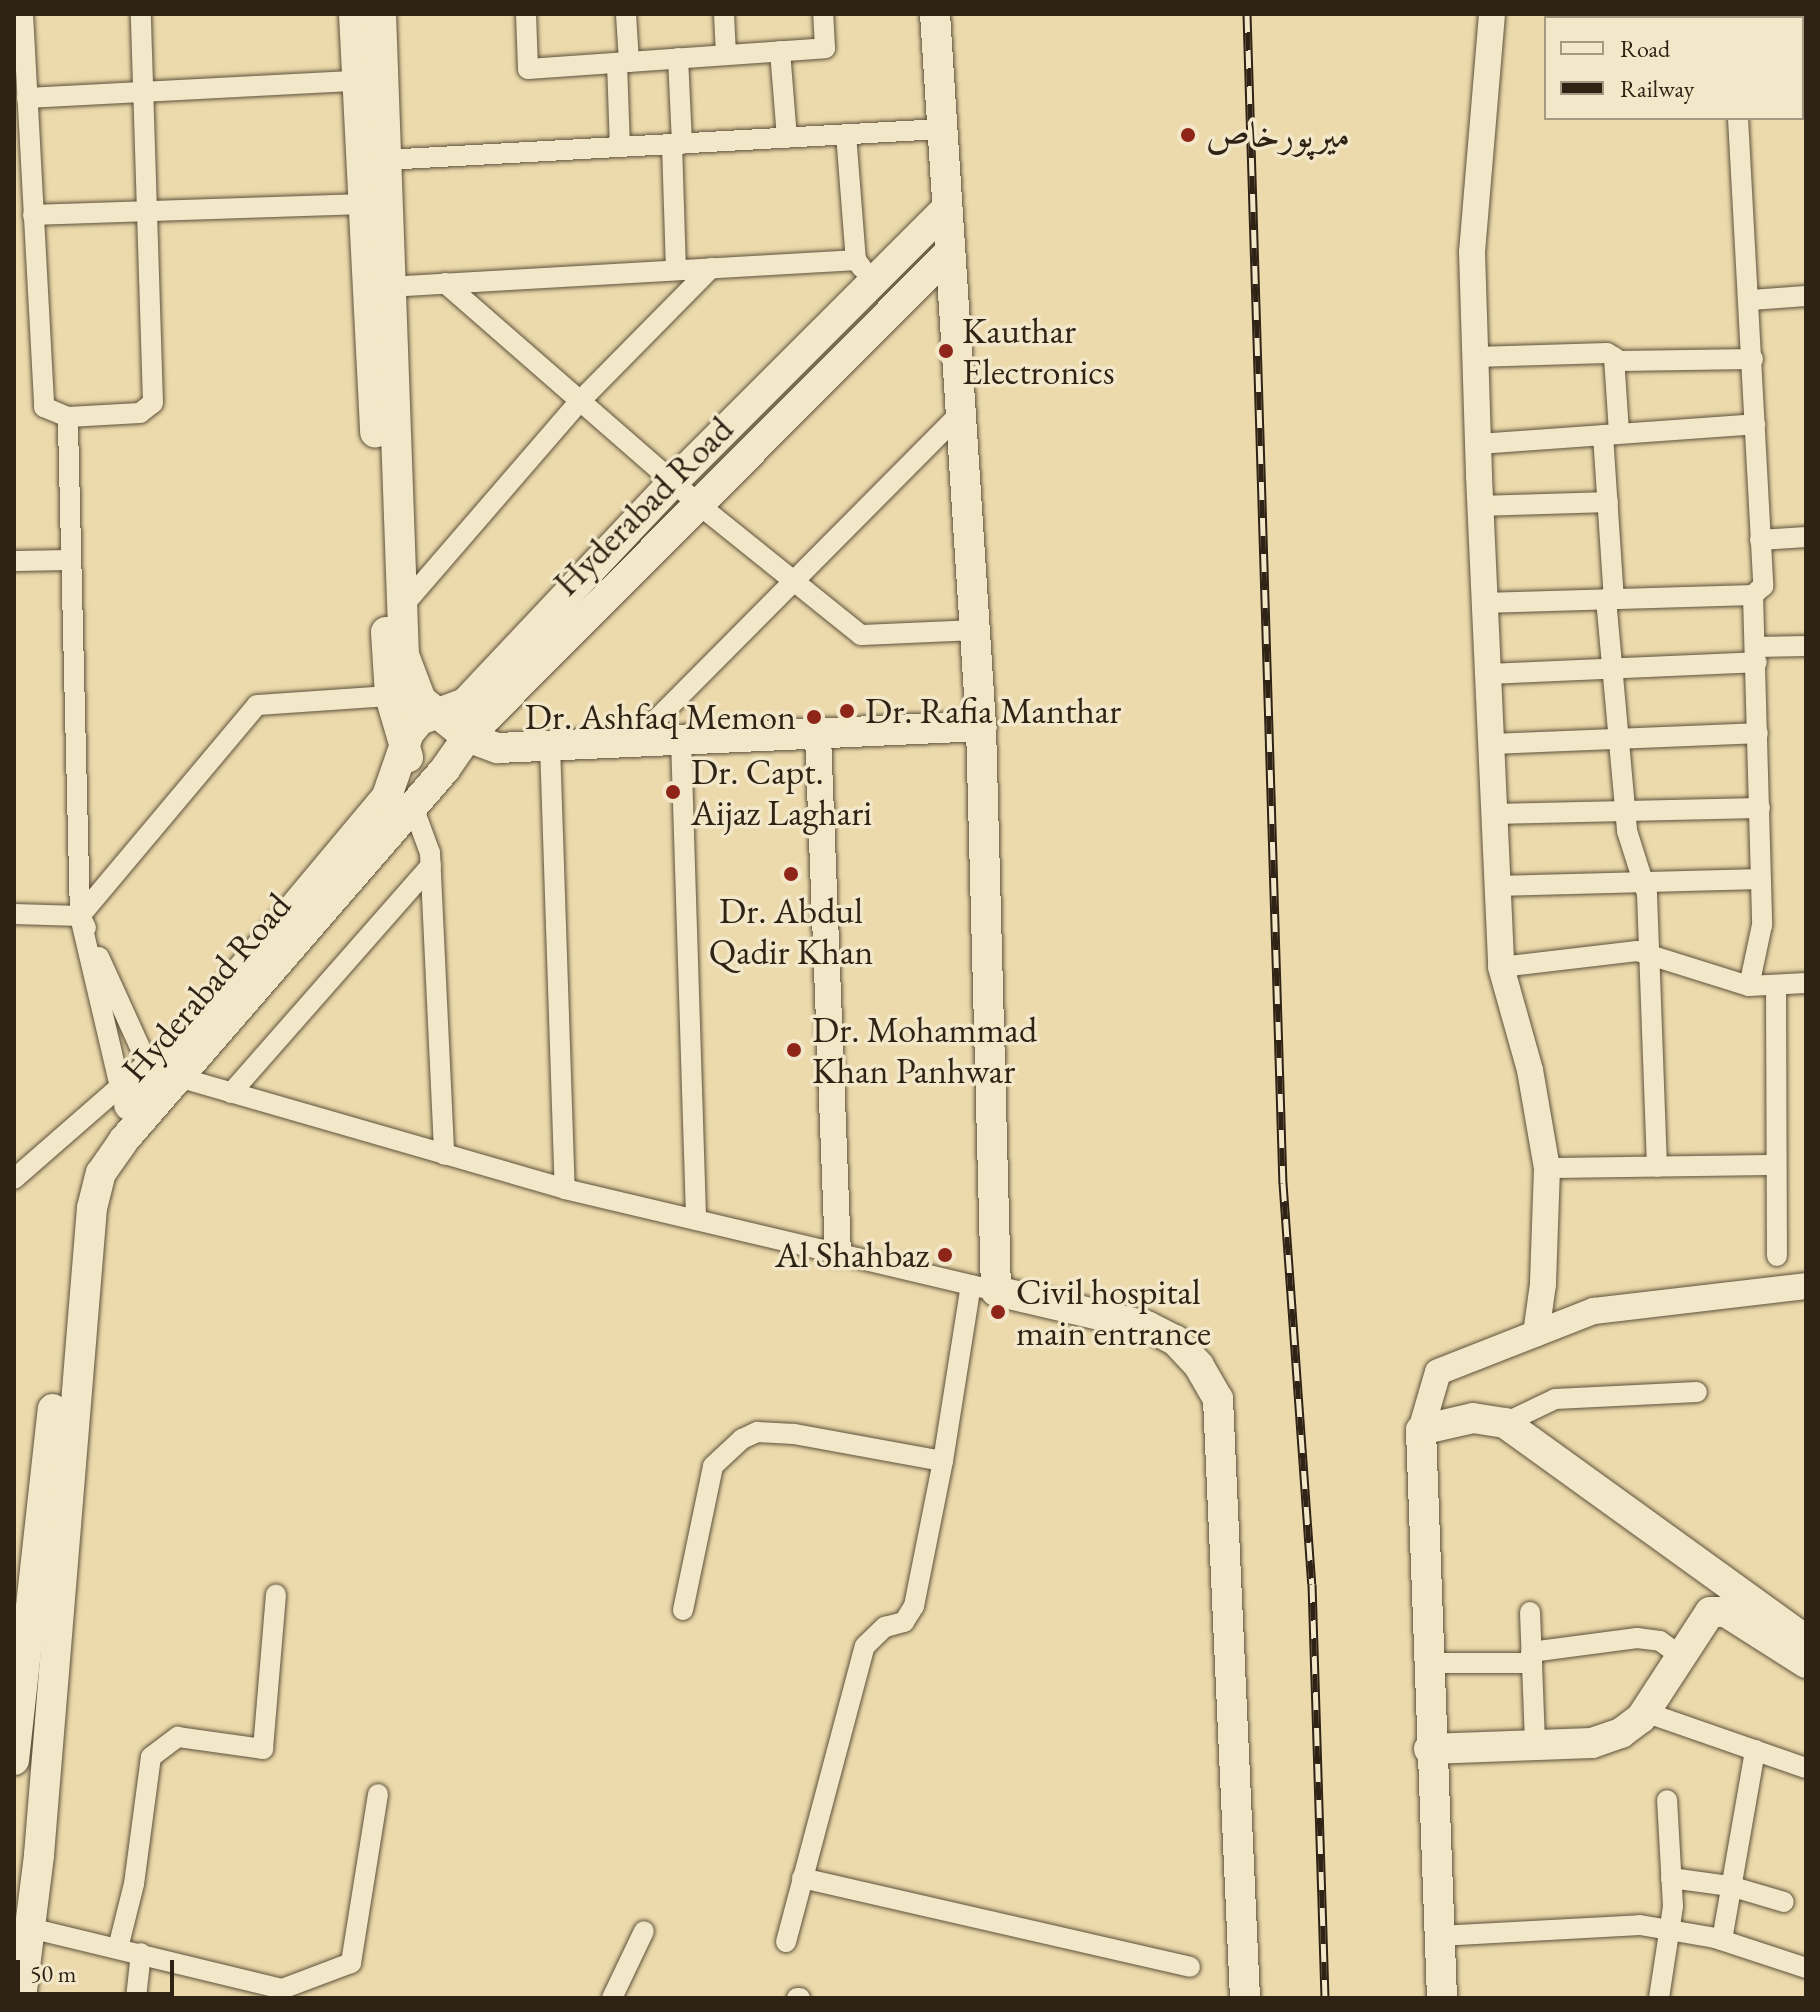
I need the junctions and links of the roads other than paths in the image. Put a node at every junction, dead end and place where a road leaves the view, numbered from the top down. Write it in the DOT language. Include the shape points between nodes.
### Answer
graph roads {
  1 [pos="23,14"];
  2 [pos="141,14"];
  3 [pos="354,14"];
  4 [pos="381,14"];
  5 [pos="526,14"];
  6 [pos="626,14"];
  7 [pos="724,14"];
  8 [pos="823,14"];
  9 [pos="935,14"];
  10 [pos="1492,14"];
  11 [pos="780,51"];
  12 [pos="726,55"];
  13 [pos="678,58"];
  14 [pos="623,62"];
  15 [pos="356,81"];
  16 [pos="143,90"];
  17 [pos="27,98"];
  18 [pos="1738,120"];
  19 [pos="941,129"];
  20 [pos="846,134"];
  21 [pos="787,138"];
  22 [pos="677,144"];
  23 [pos="620,147"];
  24 [pos="385,160"];
  25 [pos="362,204"];
  26 [pos="947,208"];
  27 [pos="147,210"];
  28 [pos="33,215"];
  29 [pos="947,255"];
  30 [pos="856,260"];
  31 [pos="711,268"];
  32 [pos="676,270"];
  33 [pos="445,283"];
  34 [pos="875,283"];
  35 [pos="389,287"];
  36 [pos="1806,296"];
  37 [pos="1751,300"];
  38 [pos="1475,357"];
  39 [pos="1614,357"];
  40 [pos="1753,359"];
  41 [pos="580,401"];
  42 [pos="962,412"];
  43 [pos="68,417"];
  44 [pos="1755,424"];
  45 [pos="1611,434"];
  46 [pos="1478,444"];
  47 [pos="673,482"];
  48 [pos="1608,502"];
  49 [pos="698,504"];
  50 [pos="1480,506"];
  51 [pos="1806,537"];
  52 [pos="1760,540"];
  53 [pos="71,560"];
  54 [pos="14,561"];
  55 [pos="793,580"];
  56 [pos="1753,595"];
  57 [pos="1610,599"];
  58 [pos="1484,603"];
  59 [pos="402,607"];
  60 [pos="977,630"];
  61 [pos="1806,646"];
  62 [pos="1756,655"];
  63 [pos="1613,668"];
  64 [pos="1487,674"];
  65 [pos="390,696"];
  66 [pos="437,714"];
  67 [pos="981,726"];
  68 [pos="1758,733"];
  69 [pos="818,736"];
  70 [pos="467,737"];
  71 [pos="1618,738"];
  72 [pos="681,739"];
  73 [pos="635,741"];
  74 [pos="1489,744"];
  75 [pos="550,745"];
  76 [pos="404,748"];
  77 [pos="438,774"];
  78 [pos="412,804"];
  79 [pos="1760,808"];
  80 [pos="1625,809"];
  81 [pos="1492,814"];
  82 [pos="431,865"];
  83 [pos="1761,879"];
  84 [pos="1643,880"];
  85 [pos="1496,886"];
  86 [pos="14,914"];
  87 [pos="80,916"];
  88 [pos="1648,954"];
  89 [pos="1501,967"];
  90 [pos="1806,983"];
  91 [pos="1776,985"];
  92 [pos="1749,986"];
  93 [pos="161,1071"];
  94 [pos="120,1087"];
  95 [pos="231,1093"];
  96 [pos="444,1155"];
  97 [pos="1776,1165"];
  98 [pos="1657,1167"];
  99 [pos="1547,1168"];
  100 [pos="14,1179"];
  101 [pos="565,1189"];
  102 [pos="696,1220"];
  103 [pos="838,1254"];
  104 [pos="1777,1256"];
  105 [pos="1806,1286"];
  106 [pos="983,1288"];
  107 [pos="1536,1334"];
  108 [pos="1697,1392"];
  109 [pos="1505,1423"];
  110 [pos="1421,1430"];
  111 [pos="943,1461"];
  112 [pos="23,1569"];
  113 [pos="276,1595"];
  114 [pos="683,1610"];
  115 [pos="1530,1612"];
  116 [pos="1806,1640"];
  117 [pos="1679,1655"];
  118 [pos="1532,1658"];
  119 [pos="1427,1663"];
  120 [pos="1806,1663"];
  121 [pos="1645,1712"];
  122 [pos="1535,1745"];
  123 [pos="1429,1749"];
  124 [pos="1755,1750"];
  125 [pos="14,1760"];
  126 [pos="1806,1768"];
  127 [pos="378,1794"];
  128 [pos="1667,1800"];
  129 [pos="802,1878"];
  130 [pos="1671,1878"];
  131 [pos="1730,1886"];
  132 [pos="1784,1902"];
  133 [pos="30,1928"];
  134 [pos="1669,1928"];
  135 [pos="644,1931"];
  136 [pos="1439,1936"];
  137 [pos="1722,1940"];
  138 [pos="786,1942"];
  139 [pos="118,1948"];
  140 [pos="141,1953"];
  141 [pos="1190,1967"];
  142 [pos="1806,1968"];
  143 [pos="21,1998"];
  144 [pos="136,1998"];
  145 [pos="612,1998"];
  146 [pos="1245,1998"];
  147 [pos="1442,1998"];
  148 [pos="1659,1998"];
  1 -- 17 [label="street"];
  2 -- 16 [label="street"];
  3 -- 15 [label="main road"];
  4 -- 24 [label="main road"];
  5 -- 14 [label="street" via="528,69"];
  6 -- 14 [label="street"];
  7 -- 12 [label="street"];
  8 -- 11 [label="street" via="825,48"];
  9 -- 19 [label="main road"];
  10 -- 38 [label="street" via="1472,252"];
  11 -- 12 [label="street"];
  11 -- 21 [label="street"];
  12 -- 13 [label="street"];
  13 -- 14 [label="street"];
  13 -- 22 [label="street"];
  14 -- 23 [label="street"];
  15 -- 16 [label="street"];
  15 -- 25 [label="main road"];
  16 -- 17 [label="street"];
  16 -- 27 [label="street"];
  17 -- 28 [label="street"];
  18 -- 37 [label="street"];
  19 -- 20 [label="street"];
  19 -- 26 [label="main road"];
  20 -- 21 [label="street"];
  20 -- 30 [label="street"];
  21 -- 22 [label="street"];
  22 -- 23 [label="street"];
  22 -- 32 [label="street"];
  23 -- 24 [label="street"];
  24 -- 35 [label="main road"];
  25 -- 27 [label="street"];
  25 -- 65 [label="main road"];
  26 -- 29 [label="main road"];
  26 -- 34 [label="main road, Hyderabad Road"];
  27 -- 28 [label="street"];
  27 -- 43 [label="street" via="153,403 140,413"];
  28 -- 43 [label="street" via="44,407"];
  29 -- 42 [label="main road"];
  29 -- 49 [label="main road, Hyderabad Road"];
  30 -- 31 [label="street"];
  30 -- 34 [label="street"];
  31 -- 32 [label="street"];
  31 -- 41 [label="street"];
  32 -- 33 [label="street"];
  33 -- 35 [label="street"];
  33 -- 41 [label="street"];
  34 -- 47 [label="main road, Hyderabad Road"];
  35 -- 59 [label="main road"];
  36 -- 37 [label="street"];
  37 -- 40 [label="street"];
  38 -- 39 [label="street"];
  38 -- 46 [label="street"];
  39 -- 40 [label="street"];
  39 -- 45 [label="street"];
  40 -- 44 [label="street"];
  41 -- 47 [label="street"];
  41 -- 59 [label="street"];
  42 -- 55 [label="street"];
  42 -- 60 [label="main road"];
  43 -- 53 [label="street"];
  44 -- 45 [label="street"];
  44 -- 52 [label="street"];
  45 -- 46 [label="street"];
  45 -- 48 [label="street"];
  46 -- 50 [label="street"];
  47 -- 49 [label="street"];
  47 -- 66 [label="main road, Hyderabad Road" via="465,703"];
  48 -- 50 [label="street"];
  48 -- 57 [label="street"];
  49 -- 55 [label="street"];
  49 -- 70 [label="main road, Hyderabad Road"];
  50 -- 58 [label="street"];
  51 -- 52 [label="street"];
  52 -- 56 [label="street" via="1763,586"];
  53 -- 54 [label="street"];
  53 -- 87 [label="street"];
  55 -- 60 [label="street" via="861,635"];
  55 -- 73 [label="street"];
  56 -- 57 [label="street"];
  56 -- 62 [label="street"];
  57 -- 58 [label="street"];
  57 -- 63 [label="street"];
  58 -- 64 [label="street"];
  59 -- 66 [label="main road" via="404,655 421,700"];
  60 -- 67 [label="main road"];
  61 -- 62 [label="street"];
  62 -- 63 [label="street"];
  62 -- 68 [label="street"];
  63 -- 64 [label="street"];
  63 -- 71 [label="street"];
  64 -- 74 [label="street"];
  65 -- 76 [label="main road"];
  65 -- 87 [label="street" via="257,705"];
  66 -- 70 [label="main road"];
  66 -- 76 [label="main road, Hyderabad Road" via="420,720"];
  67 -- 69 [label="main road"];
  67 -- 106 [label="main road"];
  68 -- 71 [label="street"];
  68 -- 79 [label="street"];
  69 -- 72 [label="main road"];
  69 -- 103 [label="street"];
  70 -- 75 [label="main road" via="498,748"];
  70 -- 77 [label="main road, Hyderabad Road"];
  71 -- 74 [label="street"];
  71 -- 80 [label="street"];
  72 -- 73 [label="main road"];
  72 -- 102 [label="street"];
  73 -- 75 [label="main road"];
  74 -- 81 [label="street"];
  75 -- 101 [label="street"];
  76 -- 77 [label="main road" via="424,773"];
  76 -- 93 [label="main road, Hyderabad Road" via="387,796"];
  77 -- 78 [label="main road, Hyderabad Road"];
  78 -- 82 [label="street"];
  78 -- 93 [label="main road, Hyderabad Road"];
  79 -- 80 [label="street"];
  79 -- 83 [label="street"];
  80 -- 81 [label="street"];
  80 -- 84 [label="street"];
  81 -- 85 [label="street"];
  82 -- 95 [label="street"];
  82 -- 96 [label="street"];
  83 -- 84 [label="street"];
  83 -- 92 [label="street" via="1762,925"];
  84 -- 85 [label="street"];
  84 -- 88 [label="street"];
  85 -- 89 [label="street"];
  86 -- 87 [label="street"];
  87 -- 93 [label="street"];
  87 -- 94 [label="street"];
  88 -- 89 [label="street"];
  88 -- 92 [label="street"];
  88 -- 98 [label="street"];
  89 -- 99 [label="street" via="1530,1070"];
  90 -- 91 [label="street"];
  91 -- 92 [label="street"];
  91 -- 97 [label="street"];
  93 -- 94 [label="street"];
  93 -- 95 [label="street"];
  93 -- 112 [label="main road, Hyderabad Road" via="86,1166 75,1202 39,1513"];
  93 -- 133 [label="main road, Hyderabad Road" via="108,1162 92,1208"];
  94 -- 100 [label="street"];
  95 -- 96 [label="street"];
  96 -- 101 [label="street"];
  97 -- 98 [label="street"];
  97 -- 104 [label="street"];
  98 -- 99 [label="street"];
  99 -- 107 [label="street"];
  101 -- 102 [label="street"];
  102 -- 103 [label="street"];
  103 -- 106 [label="street"];
  105 -- 107 [label="street" via="1594,1311"];
  106 -- 111 [label="street"];
  106 -- 146 [label="main road" via="1147,1326 1175,1340 1199,1366 1218,1399"];
  107 -- 110 [label="street" via="1438,1372"];
  108 -- 109 [label="street" via="1555,1399"];
  109 -- 110 [label="main road" via="1473,1418"];
  109 -- 116 [label="main road"];
  110 -- 119 [label="main road"];
  111 -- 114 [label="street" via="794,1434 757,1432 742,1439 713,1466"];
  111 -- 129 [label="street" via="914,1606 904,1622 885,1627 865,1646"];
  112 -- 125 [label="main road, Hyderabad Road"];
  113 -- 139 [label="street" via="263,1749 178,1737 151,1757 134,1884"];
  115 -- 118 [label="street"];
  117 -- 118 [label="street" via="1660,1641 1637,1638"];
  117 -- 120 [label="main road" via="1710,1612 1726,1612"];
  117 -- 121 [label="main road"];
  118 -- 119 [label="street"];
  118 -- 122 [label="street"];
  119 -- 123 [label="main road"];
  121 -- 122 [label="main road" via="1621,1733 1592,1743"];
  121 -- 124 [label="street"];
  122 -- 123 [label="main road"];
  123 -- 136 [label="main road"];
  124 -- 126 [label="street"];
  124 -- 131 [label="street"];
  127 -- 140 [label="street" via="351,1963 282,1989"];
  128 -- 130 [label="street"];
  129 -- 138 [label="street"];
  129 -- 141 [label="street"];
  130 -- 131 [label="street"];
  130 -- 134 [label="street"];
  131 -- 132 [label="street"];
  131 -- 137 [label="street"];
  133 -- 139 [label="street"];
  133 -- 143 [label="main road, Hyderabad Road"];
  134 -- 136 [label="street"];
  134 -- 137 [label="street"];
  134 -- 148 [label="street"];
  135 -- 145 [label="street"];
  136 -- 147 [label="main road"];
  137 -- 142 [label="street"];
  139 -- 140 [label="street"];
  140 -- 144 [label="street"];
}
